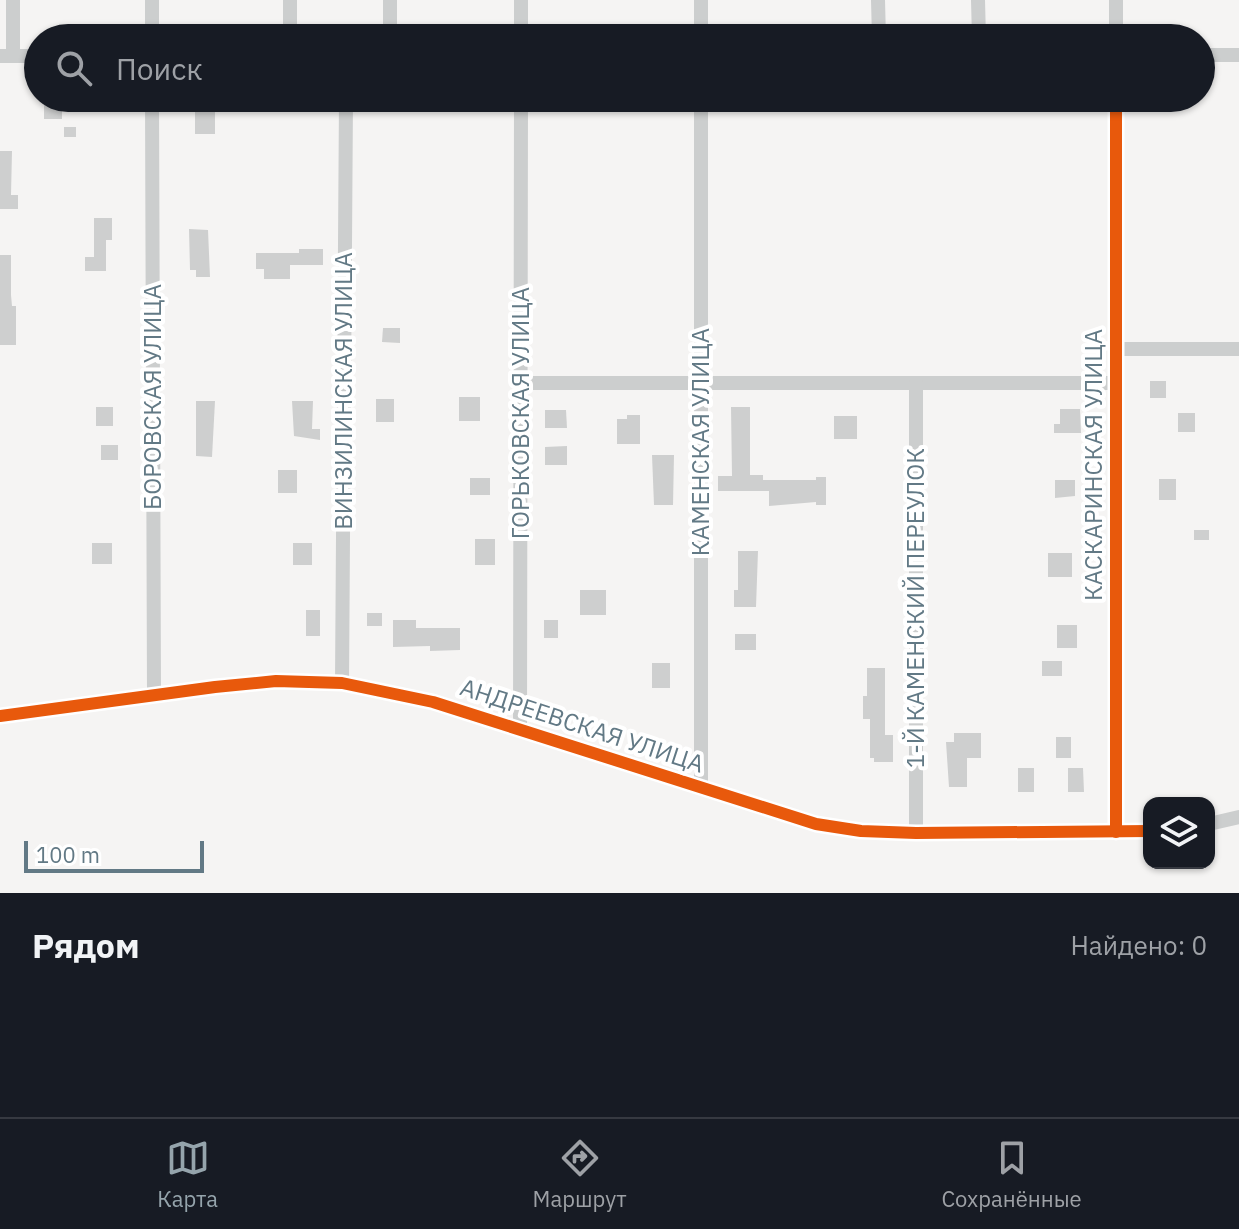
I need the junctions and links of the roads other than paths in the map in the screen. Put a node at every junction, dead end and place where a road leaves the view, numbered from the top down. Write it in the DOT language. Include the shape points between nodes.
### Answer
graph roads {
  1 [pos="13,0"];
  2 [pos="152,0"];
  3 [pos="290,0"];
  4 [pos="390,0"];
  5 [pos="521,0"];
  6 [pos="701,0"];
  7 [pos="878,0"];
  8 [pos="978,0"];
  9 [pos="1116,0"];
  10 [pos="152,24"];
  11 [pos="290,24"];
  12 [pos="390,24"];
  13 [pos="521,24"];
  14 [pos="701,24"];
  15 [pos="879,24"];
  16 [pos="979,24"];
  17 [pos="1116,24"];
  18 [pos="1215,55"];
  19 [pos="1239,55"];
  20 [pos="6,56"];
  21 [pos="152,112"];
  22 [pos="346,112"];
  23 [pos="521,112"];
  24 [pos="701,112"];
  25 [pos="1116,112"];
  26 [pos="1116,349"];
  27 [pos="1239,349"];
  28 [pos="521,383"];
  29 [pos="701,383"];
  30 [pos="916,383"];
  31 [pos="1116,383"];
  32 [pos="342,683"];
  33 [pos="154,695"];
  34 [pos="0,716"];
  35 [pos="520,729"];
  36 [pos="701,786"];
  37 [pos="1239,817"];
  38 [pos="1215,823"];
  39 [pos="1143,831"];
  40 [pos="1116,832"];
  41 [pos="916,833"];
  1 -- 20 [label="street"];
  2 -- 10 [label="street"];
  3 -- 11 [label="street"];
  4 -- 12 [label="street"];
  5 -- 13 [label="street"];
  6 -- 14 [label="street"];
  7 -- 15 [label="street"];
  8 -- 16 [label="street"];
  9 -- 17 [label="street"];
  18 -- 19 [label="street"];
  21 -- 33 [label="street, БОРОВСКАЯ УЛИЦА"];
  22 -- 32 [label="street, ВИНЗИЛИНСКАЯ УЛИЦА"];
  23 -- 28 [label="street, ГОРЬКОВСКАЯ УЛИЦА"];
  24 -- 29 [label="street, КАМЕНСКАЯ УЛИЦА"];
  25 -- 26 [label="street, КАСКАРИНСКАЯ УЛИЦА"];
  26 -- 27 [label="street"];
  26 -- 31 [label="street, КАСКАРИНСКАЯ УЛИЦА"];
  28 -- 29 [label="street"];
  28 -- 35 [label="street, ГОРЬКОВСКАЯ УЛИЦА"];
  29 -- 30 [label="street"];
  29 -- 36 [label="street, КАМЕНСКАЯ УЛИЦА"];
  30 -- 31 [label="street"];
  30 -- 41 [label="street, 1-Й КАМЕНСКИЙ ПЕРЕУЛОК"];
  31 -- 40 [label="street, КАСКАРИНСКАЯ УЛИЦА"];
  32 -- 33 [label="street, АНДРЕЕВСКАЯ УЛИЦА" via="276,681"];
  32 -- 35 [label="street, АНДРЕЕВСКАЯ УЛИЦА" via="433,702"];
  33 -- 34 [label="street, АНДРЕЕВСКАЯ УЛИЦА"];
  35 -- 36 [label="street, АНДРЕЕВСКАЯ УЛИЦА"];
  36 -- 41 [label="street, АНДРЕЕВСКАЯ УЛИЦА" via="816,824"];
  37 -- 38 [label="street"];
  39 -- 40 [label="street, АНДРЕЕВСКАЯ УЛИЦА"];
  40 -- 41 [label="street, АНДРЕЕВСКАЯ УЛИЦА"];
}
